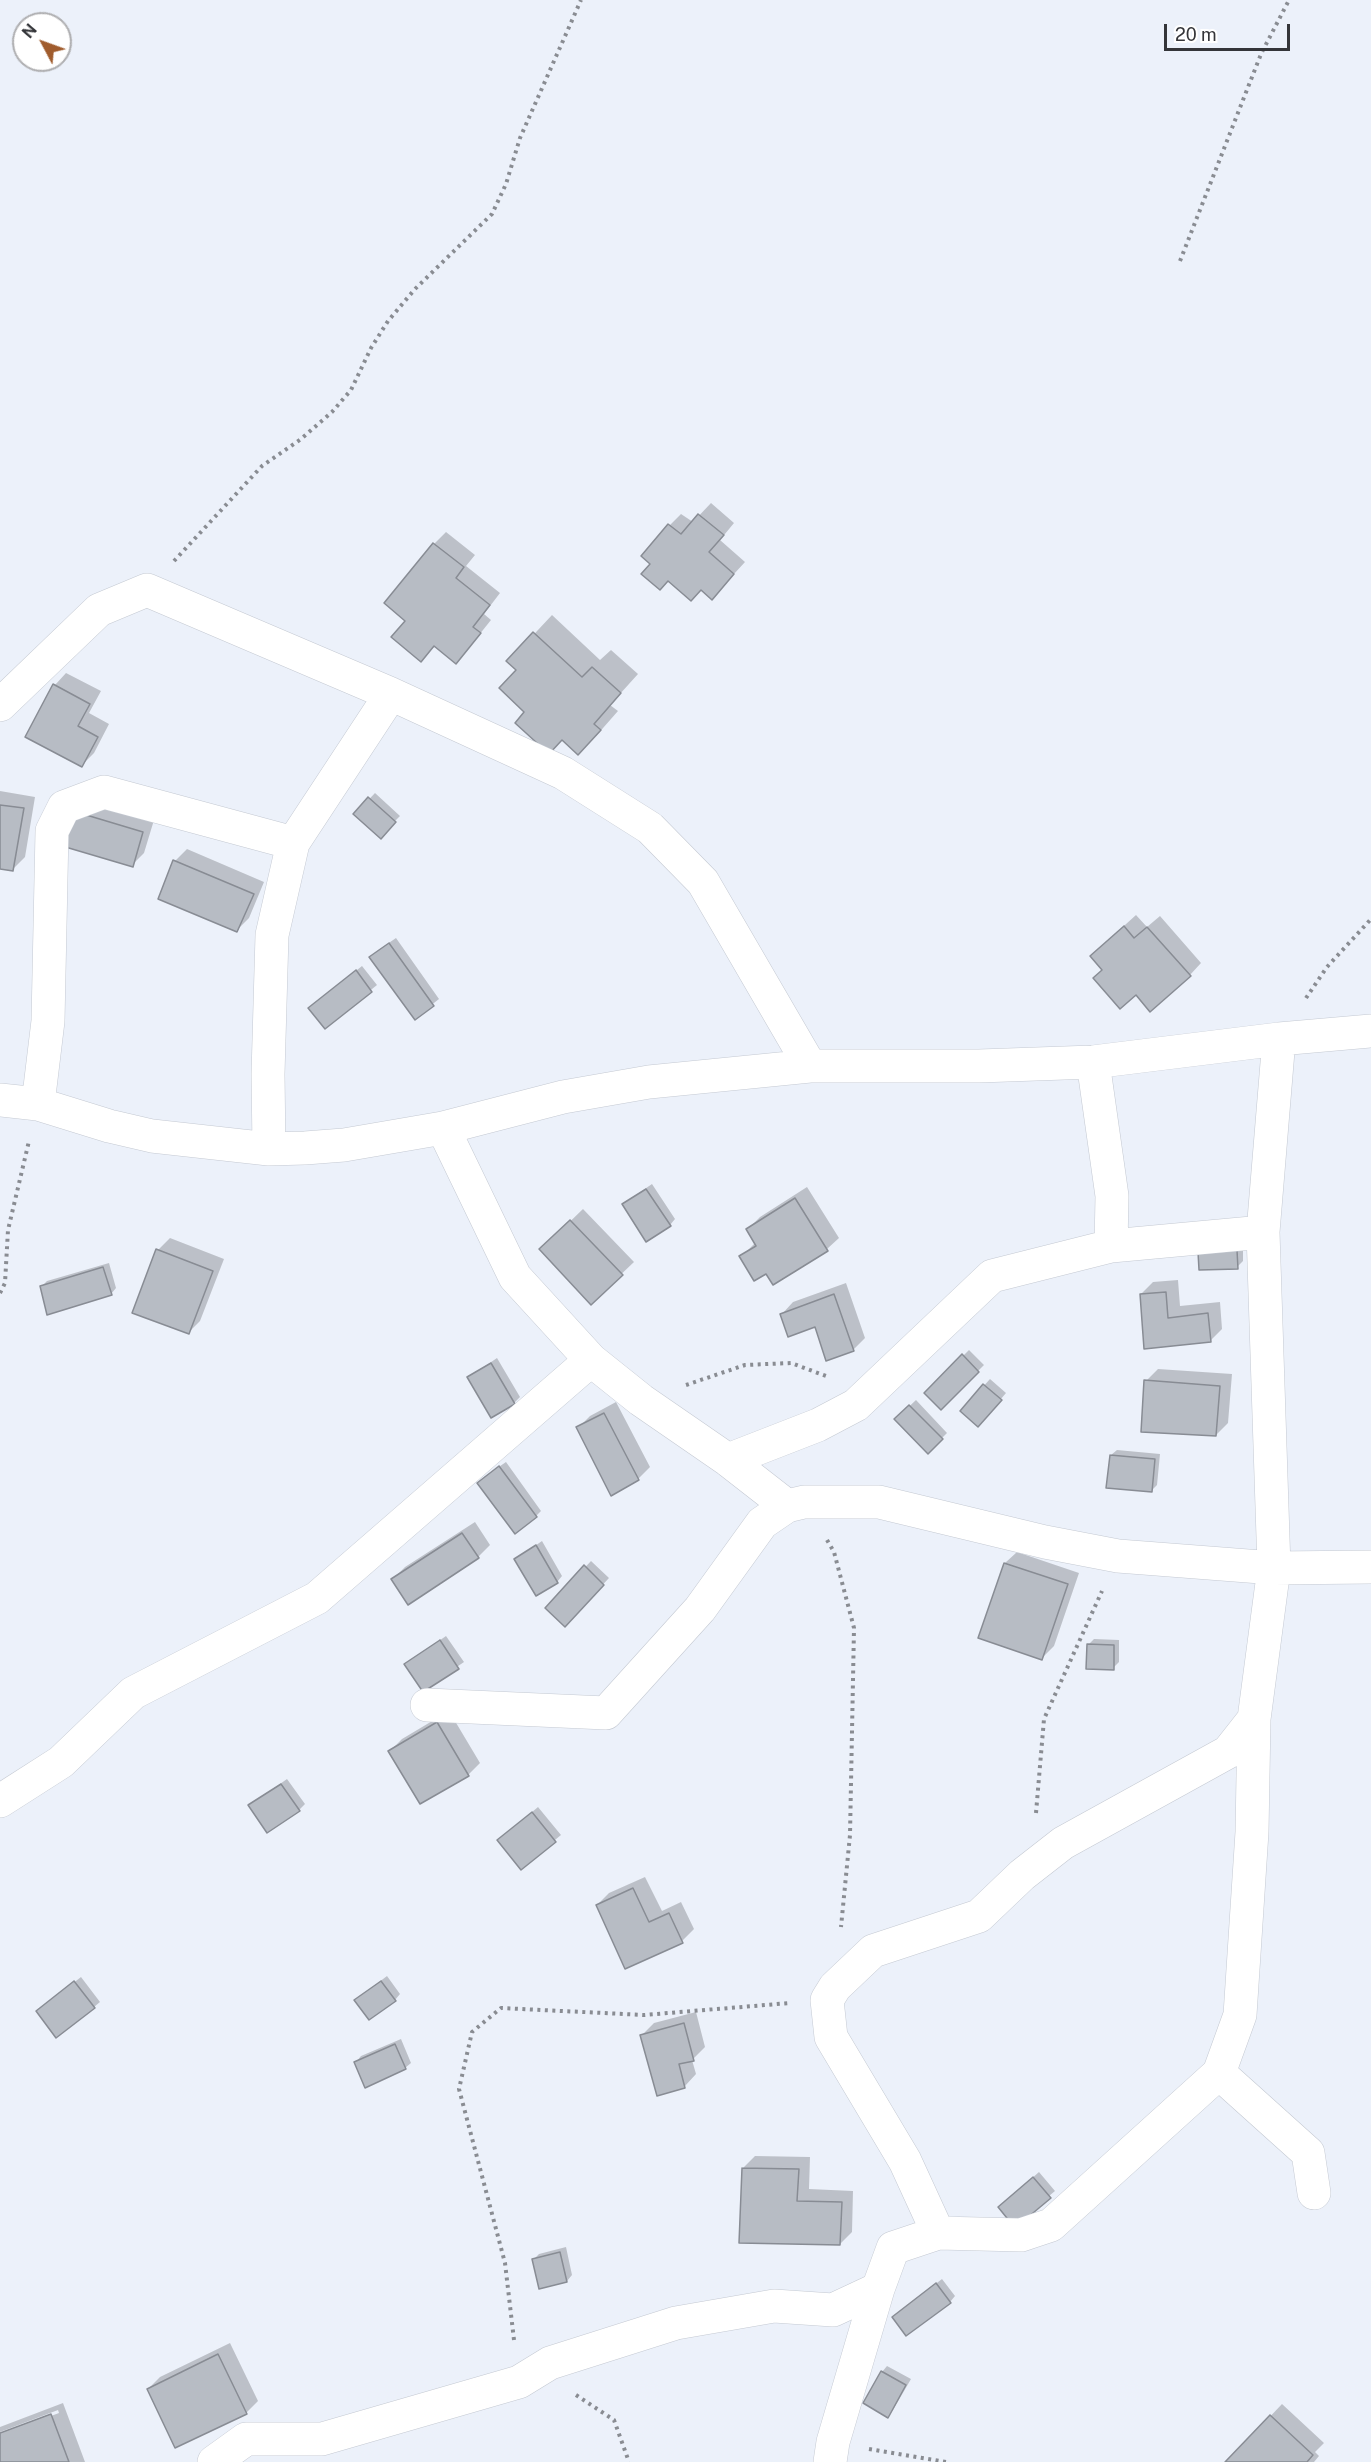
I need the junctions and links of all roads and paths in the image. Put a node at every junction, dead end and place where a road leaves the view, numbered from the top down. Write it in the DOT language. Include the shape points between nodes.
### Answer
graph roads {
  1 [pos="581,0"];
  2 [pos="1289,0"];
  3 [pos="1180,261"];
  4 [pos="147,590"];
  5 [pos="391,694"];
  6 [pos="0,705"];
  7 [pos="293,843"];
  8 [pos="1371,919"];
  9 [pos="1371,1031"];
  10 [pos="1279,1039"];
  11 [pos="1093,1062"];
  12 [pos="810,1066"];
  13 [pos="0,1100"];
  14 [pos="38,1104"];
  15 [pos="443,1128"];
  16 [pos="269,1149"];
  17 [pos="1263,1232"];
  18 [pos="1111,1246"];
  19 [pos="0,1293"];
  20 [pos="591,1360"];
  21 [pos="837,1379"];
  22 [pos="641,1400"];
  23 [pos="728,1460"];
  24 [pos="796,1504"];
  25 [pos="1118,1556"];
  26 [pos="1371,1567"];
  27 [pos="1274,1568"];
  28 [pos="427,1705"];
  29 [pos="1254,1719"];
  30 [pos="0,1801"];
  31 [pos="1036,1818"];
  32 [pos="841,1929"];
  33 [pos="827,2000"];
  34 [pos="1219,2073"];
  35 [pos="1314,2193"];
  36 [pos="938,2233"];
  37 [pos="878,2289"];
  38 [pos="519,2382"];
  39 [pos="831,2452"];
  40 [pos="214,2462"];
  41 [pos="629,2462"];
  42 [pos="946,2462"];
  1 -- 4 [label="path" via="520,138 492,214 388,321 351,390 332,412 301,440 262,466"];
  2 -- 3 [label="path" via="1261,54"];
  4 -- 5 [label="street"];
  4 -- 6 [label="street" via="99,610"];
  5 -- 7 [label="street"];
  5 -- 12 [label="street" via="563,773 650,828 703,882"];
  7 -- 14 [label="street" via="104,792 64,807 52,831 48,1021"];
  7 -- 16 [label="street" via="272,935"];
  8 -- 10 [label="path" via="1327,967"];
  9 -- 10 [label="street"];
  10 -- 11 [label="street"];
  10 -- 17 [label="street"];
  11 -- 12 [label="street"];
  11 -- 18 [label="street" via="1112,1196"];
  12 -- 15 [label="street" via="650,1082 563,1097"];
  13 -- 14 [label="street"];
  14 -- 16 [label="street" via="152,1136"];
  14 -- 19 [label="path" via="8,1230 5,1283"];
  15 -- 16 [label="street" via="344,1145"];
  15 -- 20 [label="street" via="515,1277"];
  17 -- 18 [label="street"];
  17 -- 27 [label="street"];
  18 -- 23 [label="street" via="992,1276 856,1405 818,1425"];
  20 -- 22 [label="street"];
  20 -- 30 [label="street" via="317,1598 134,1693 62,1762"];
  21 -- 22 [label="path" via="791,1363 745,1365"];
  22 -- 23 [label="street"];
  23 -- 24 [label="street"];
  24 -- 25 [label="street" via="879,1502"];
  24 -- 28 [label="street" via="762,1523 700,1609 606,1713"];
  24 -- 32 [label="path" via="834,1552 854,1628 850,1835"];
  25 -- 27 [label="street"];
  25 -- 31 [label="path" via="1044,1719"];
  26 -- 27 [label="street"];
  27 -- 29 [label="street"];
  29 -- 33 [label="street" via="1228,1752 1063,1843 979,1916 873,1951 835,1987"];
  29 -- 34 [label="street" via="1252,1832 1240,2015"];
  33 -- 36 [label="street" via="831,2037 905,2161"];
  33 -- 38 [label="path" via="644,2015 501,2008 472,2032 459,2089 505,2263"];
  34 -- 35 [label="street" via="1308,2153"];
  34 -- 36 [label="street" via="1052,2225 1021,2235"];
  36 -- 37 [label="street" via="893,2248"];
  37 -- 38 [label="street" via="833,2310 774,2306 676,2323 550,2363"];
  37 -- 39 [label="street"];
  38 -- 40 [label="street" via="322,2439 246,2439"];
  38 -- 41 [label="path" via="575,2394 614,2420"];
  39 -- 42 [label="path"];
}
